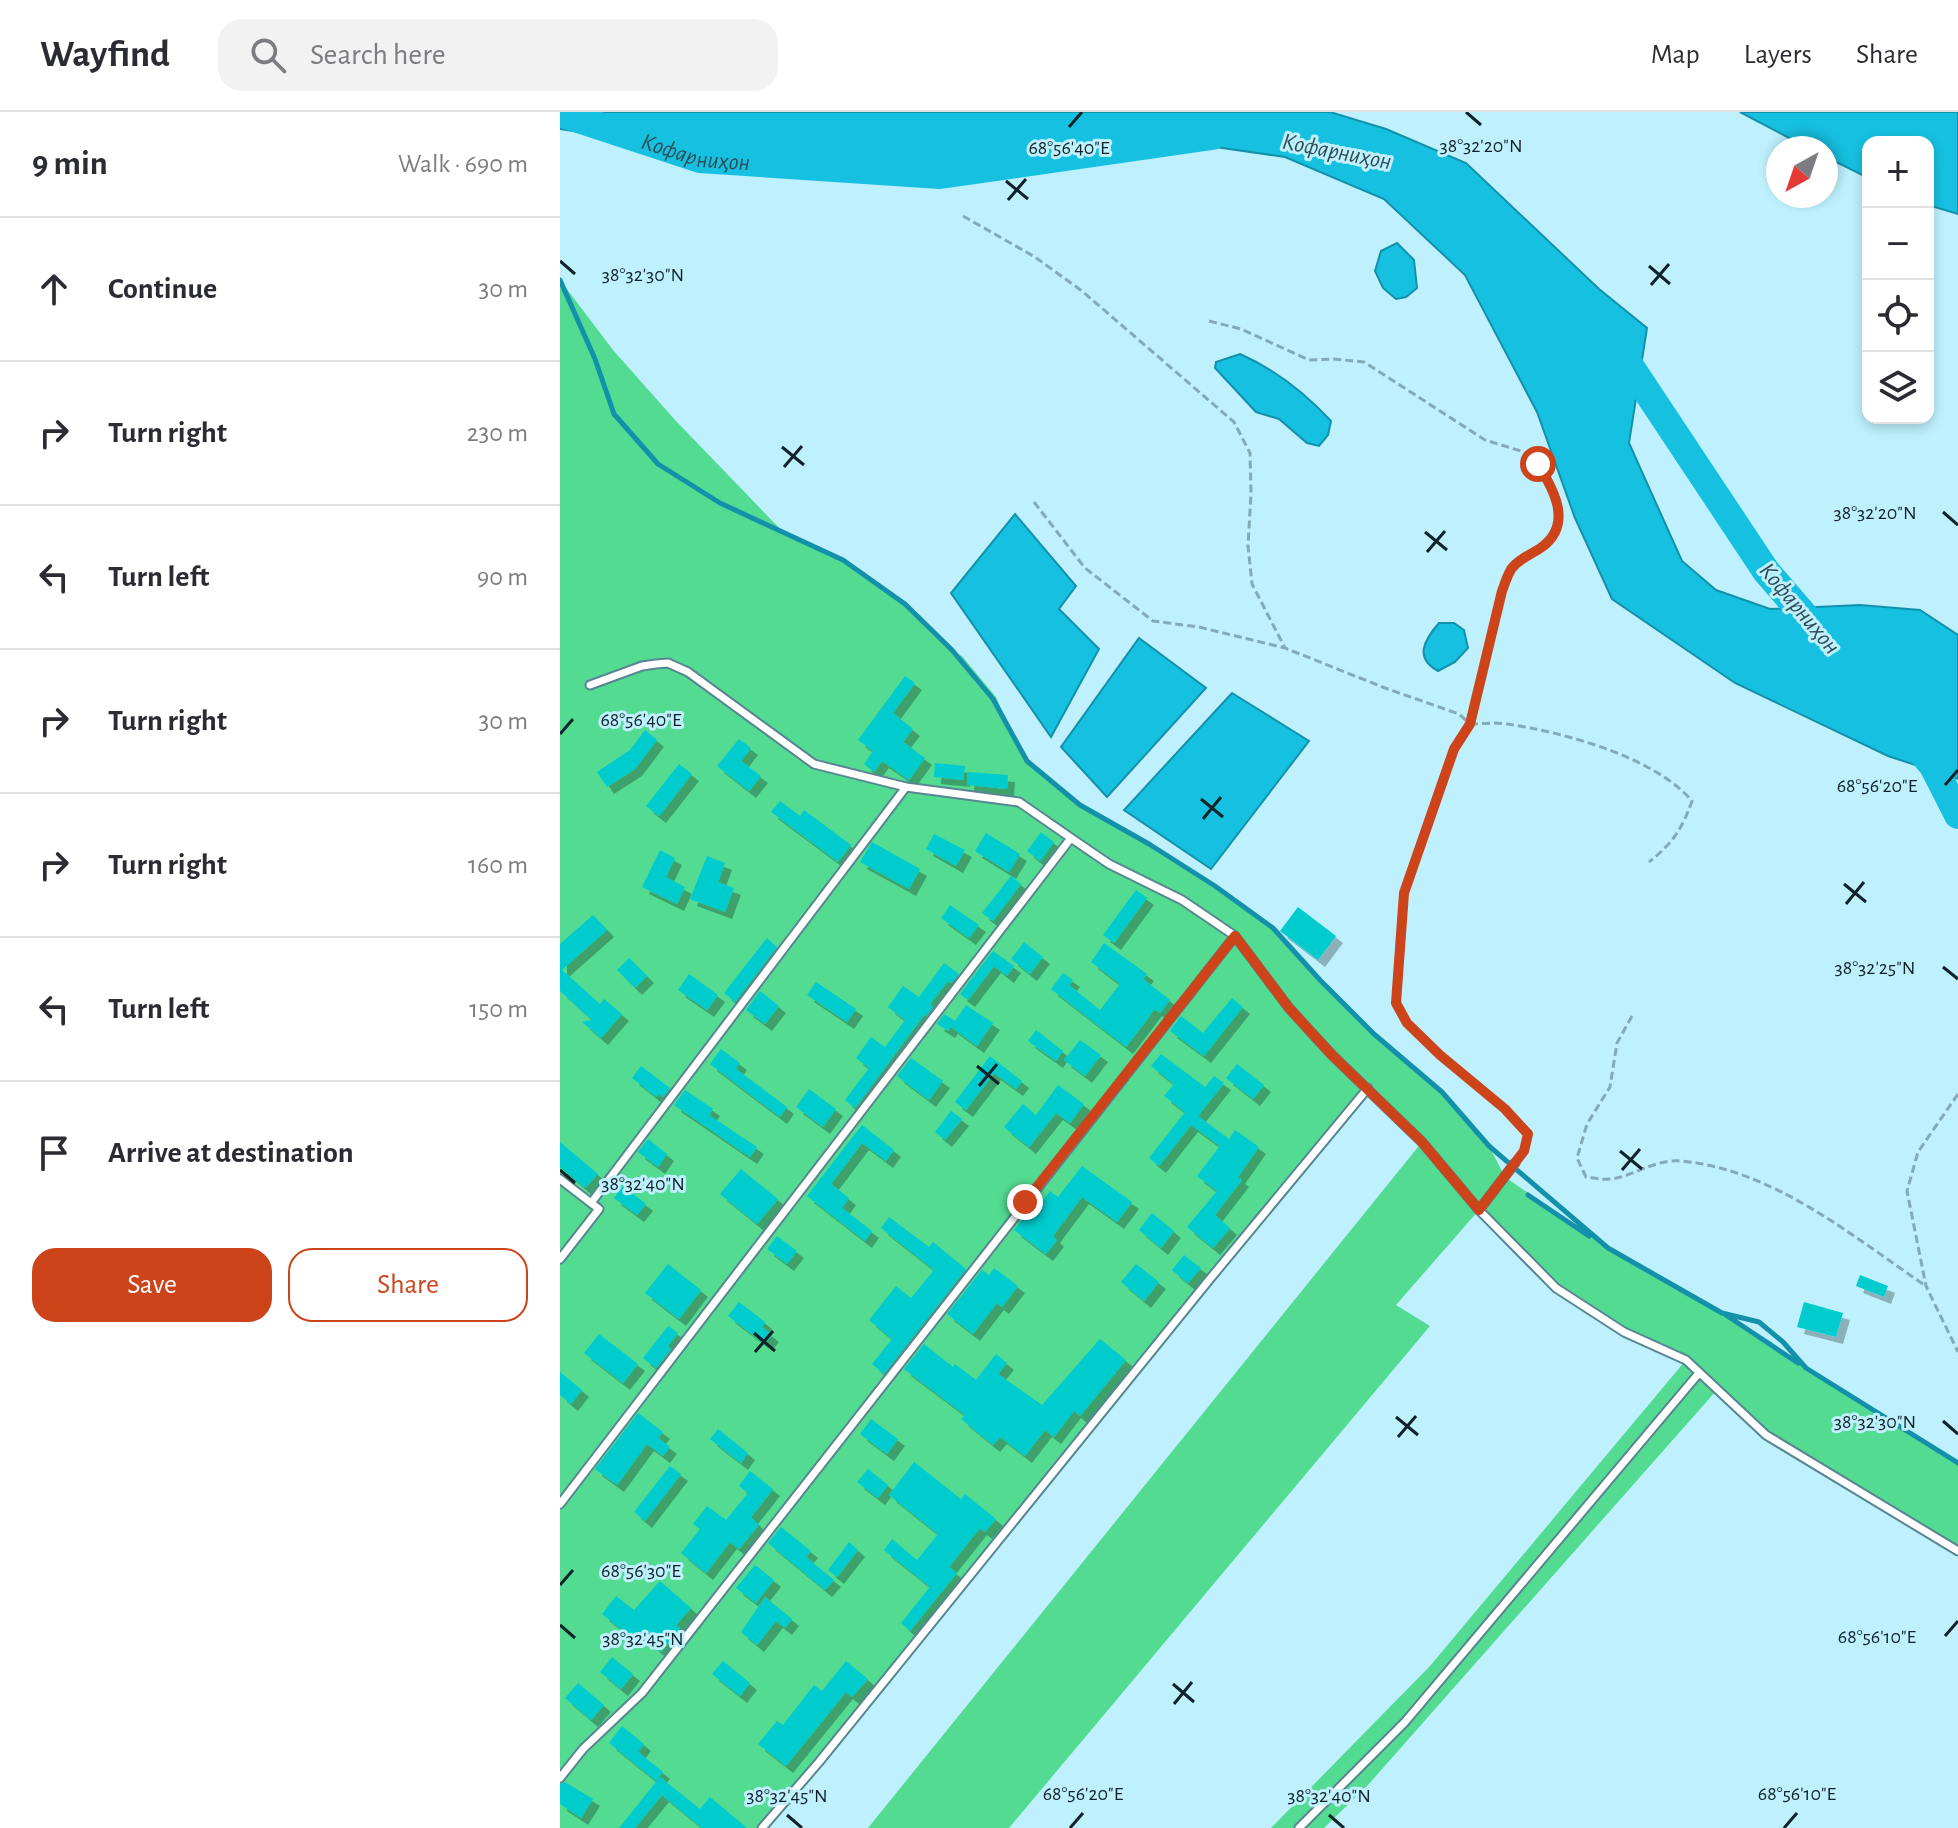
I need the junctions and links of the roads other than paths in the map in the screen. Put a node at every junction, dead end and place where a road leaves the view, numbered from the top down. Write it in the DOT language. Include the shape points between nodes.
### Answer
graph roads {
  1 [pos="590,685"];
  2 [pos="906,787"];
  3 [pos="1071,838"];
  4 [pos="1235,936"];
  5 [pos="1368,1088"];
  6 [pos="1515,1163"];
  7 [pos="560,1179"];
  8 [pos="591,1203"];
  9 [pos="1479,1210"];
  10 [pos="560,1259"];
  11 [pos="1699,1373"];
  12 [pos="560,1504"];
  13 [pos="1958,1551"];
  14 [pos="560,1778"];
  15 [pos="762,1828"];
  16 [pos="1299,1828"];
  1 -- 2 [label="lane" via="642,666 668,663 814,764"];
  2 -- 3 [label="lane" via="1019,802"];
  2 -- 8 [label="lane"];
  3 -- 4 [label="lane"];
  3 -- 12 [label="lane"];
  4 -- 5 [label="lane" via="1289,1008"];
  4 -- 14 [label="lane" via="642,1693"];
  5 -- 9 [label="lane"];
  5 -- 15 [label="lane"];
  6 -- 9 [label="lane"];
  7 -- 8 [label="lane"];
  8 -- 10 [label="lane" via="599,1209"];
  9 -- 11 [label="lane" via="1556,1288 1624,1332 1686,1360"];
  11 -- 13 [label="lane" via="1766,1435"];
  11 -- 16 [label="lane" via="1405,1722"];
}
